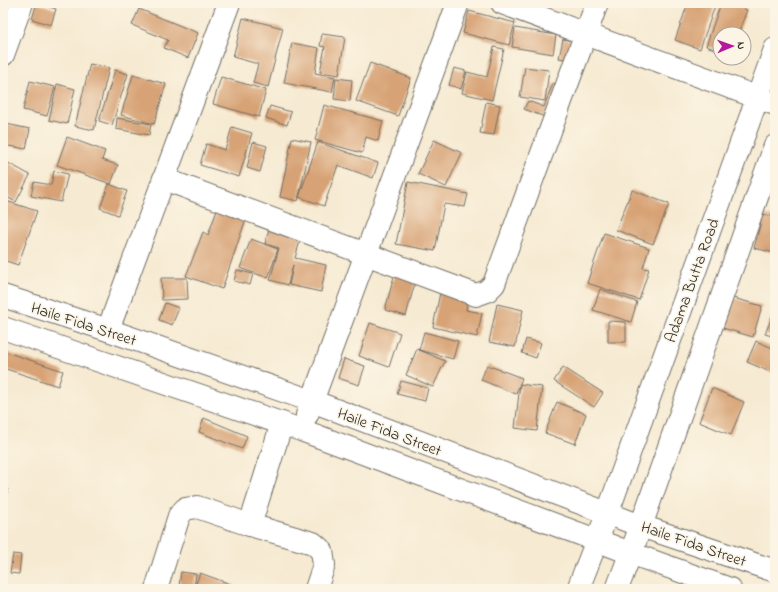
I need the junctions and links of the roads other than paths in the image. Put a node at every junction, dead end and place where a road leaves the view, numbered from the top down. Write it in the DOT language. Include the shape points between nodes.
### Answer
graph roads {
  1 [pos="22,3"];
  2 [pos="229,3"];
  3 [pos="458,3"];
  4 [pos="502,3"];
  5 [pos="597,3"];
  6 [pos="586,34"];
  7 [pos="775,49"];
  8 [pos="3,55"];
  9 [pos="766,100"];
  10 [pos="775,146"];
  11 [pos="164,179"];
  12 [pos="366,254"];
  13 [pos="3,296"];
  14 [pos="3,328"];
  15 [pos="108,330"];
  16 [pos="312,401"];
  17 [pos="291,426"];
  18 [pos="608,512"];
  19 [pos="250,525"];
  20 [pos="641,526"];
  21 [pos="596,540"];
  22 [pos="630,553"];
  23 [pos="775,571"];
  24 [pos="156,589"];
  25 [pos="316,589"];
  26 [pos="578,589"];
  27 [pos="617,589"];
  28 [pos="730,589"];
  1 -- 8 [label="street"];
  2 -- 11 [label="street"];
  3 -- 12 [label="street"];
  4 -- 6 [label="street"];
  5 -- 6 [label="street"];
  6 -- 9 [label="street"];
  6 -- 12 [label="street" via="494,284 487,291 476,295"];
  7 -- 9 [label="street, Adama Butta Road"];
  9 -- 18 [label="street, Adama Butta Road"];
  10 -- 20 [label="street"];
  11 -- 12 [label="street"];
  11 -- 15 [label="street"];
  12 -- 16 [label="street"];
  13 -- 15 [label="street, Haile Fida Street"];
  14 -- 17 [label="street, Haile Fida Street"];
  15 -- 16 [label="street, Haile Fida Street"];
  16 -- 17 [label="street"];
  16 -- 18 [label="street, Haile Fida Street"];
  17 -- 19 [label="street"];
  17 -- 21 [label="street, Haile Fida Street"];
  18 -- 20 [label="street, Haile Fida Street"];
  18 -- 21 [label="street, Adama Butta Road"];
  19 -- 24 [label="street" via="197,507 185,509 179,516"];
  19 -- 25 [label="street" via="313,543 322,551 324,565"];
  20 -- 22 [label="street"];
  20 -- 23 [label="street, Haile Fida Street"];
  21 -- 22 [label="street, Haile Fida Street"];
  21 -- 26 [label="street, Adama Butta Road"];
  22 -- 27 [label="street"];
  22 -- 28 [label="street, Haile Fida Street"];
}
